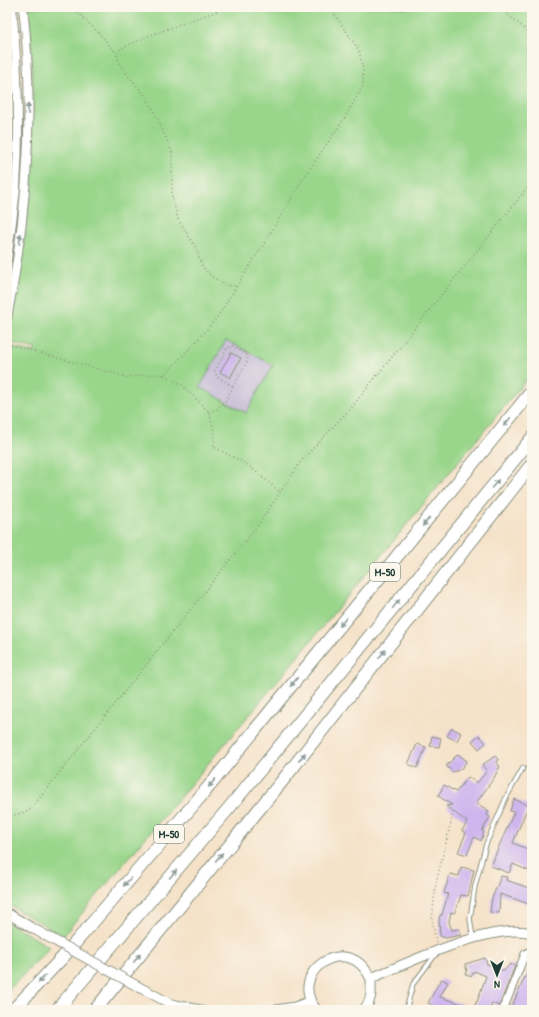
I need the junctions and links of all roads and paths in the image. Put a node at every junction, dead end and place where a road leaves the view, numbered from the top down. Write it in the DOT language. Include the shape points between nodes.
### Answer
graph roads {
  1 [pos="12,7"];
  2 [pos="23,7"];
  3 [pos="72,7"];
  4 [pos="228,7"];
  5 [pos="331,7"];
  6 [pos="382,7"];
  7 [pos="418,7"];
  8 [pos="495,7"];
  9 [pos="532,35"];
  10 [pos="116,53"];
  11 [pos="532,182"];
  12 [pos="7,260"];
  13 [pos="237,286"];
  14 [pos="7,319"];
  15 [pos="7,344"];
  16 [pos="164,375"];
  17 [pos="233,386"];
  18 [pos="532,391"];
  19 [pos="209,412"];
  20 [pos="532,438"];
  21 [pos="532,464"];
  22 [pos="280,492"];
  23 [pos="523,768"];
  24 [pos="454,810"];
  25 [pos="7,817"];
  26 [pos="7,913"];
  27 [pos="532,933"];
  28 [pos="473,939"];
  29 [pos="532,950"];
  30 [pos="437,952"];
  31 [pos="370,978"];
  32 [pos="311,1001"];
  33 [pos="13,1010"];
  34 [pos="57,1010"];
  35 [pos="95,1010"];
  36 [pos="200,1010"];
  37 [pos="276,1010"];
  38 [pos="317,1010"];
  39 [pos="364,1010"];
  40 [pos="406,1010"];
  41 [pos="503,1010"];
  1 -- 12 [label="street" via="18,109 16,186"];
  14 -- 2 [label="street, one-way" via="16,274 26,186 28,87"];
  3 -- 10 [label="path"];
  4 -- 10 [label="path" via="148,36"];
  5 -- 13 [label="path" via="359,50 363,86"];
  6 -- 7 [label="path" via="401,11"];
  8 -- 9 [label="path" via="500,8"];
  10 -- 13 [label="path" via="122,68 147,98 172,152 172,197 178,219 196,248 202,266 225,285"];
  11 -- 22 [label="path" via="351,408 302,460"];
  13 -- 16 [label="path" via="216,319"];
  15 -- 16 [label="path" via="127,377"];
  16 -- 19 [label="path" via="181,384"];
  17 -- 17 [label="path" via="248,360 247,355 233,346 227,348 215,371 217,377"];
  17 -- 19 [label="path" via="225,401 217,409"];
  18 -- 33 [label="highway, M-50, one-way" via="206,790 63,957"];
  19 -- 22 [label="path" via="215,435 214,448 248,465"];
  34 -- 20 [label="highway, M-50, one-way" via="229,808"];
  35 -- 21 [label="highway, one-way" via="288,774"];
  22 -- 25 [label="path" via="258,525 29,811"];
  23 -- 28 [label="lane" via="506,798 486,844 470,919"];
  24 -- 30 [label="path" via="436,883 432,919"];
  26 -- 36 [label="main road, bridge" via="171,1004"];
  27 -- 28 [label="main road" via="523,930 487,934"];
  28 -- 30 [label="main road"];
  29 -- 41 [label="street" via="526,954"];
  30 -- 31 [label="main road"];
  30 -- 40 [label="lane" via="413,984"];
  31 -- 32 [label="main road" via="363,966 352,959 328,959 317,966 310,977 308,990"];
  31 -- 39 [label="main road" via="372,994"];
  32 -- 37 [label="main road"];
  32 -- 38 [label="main road"];
}
